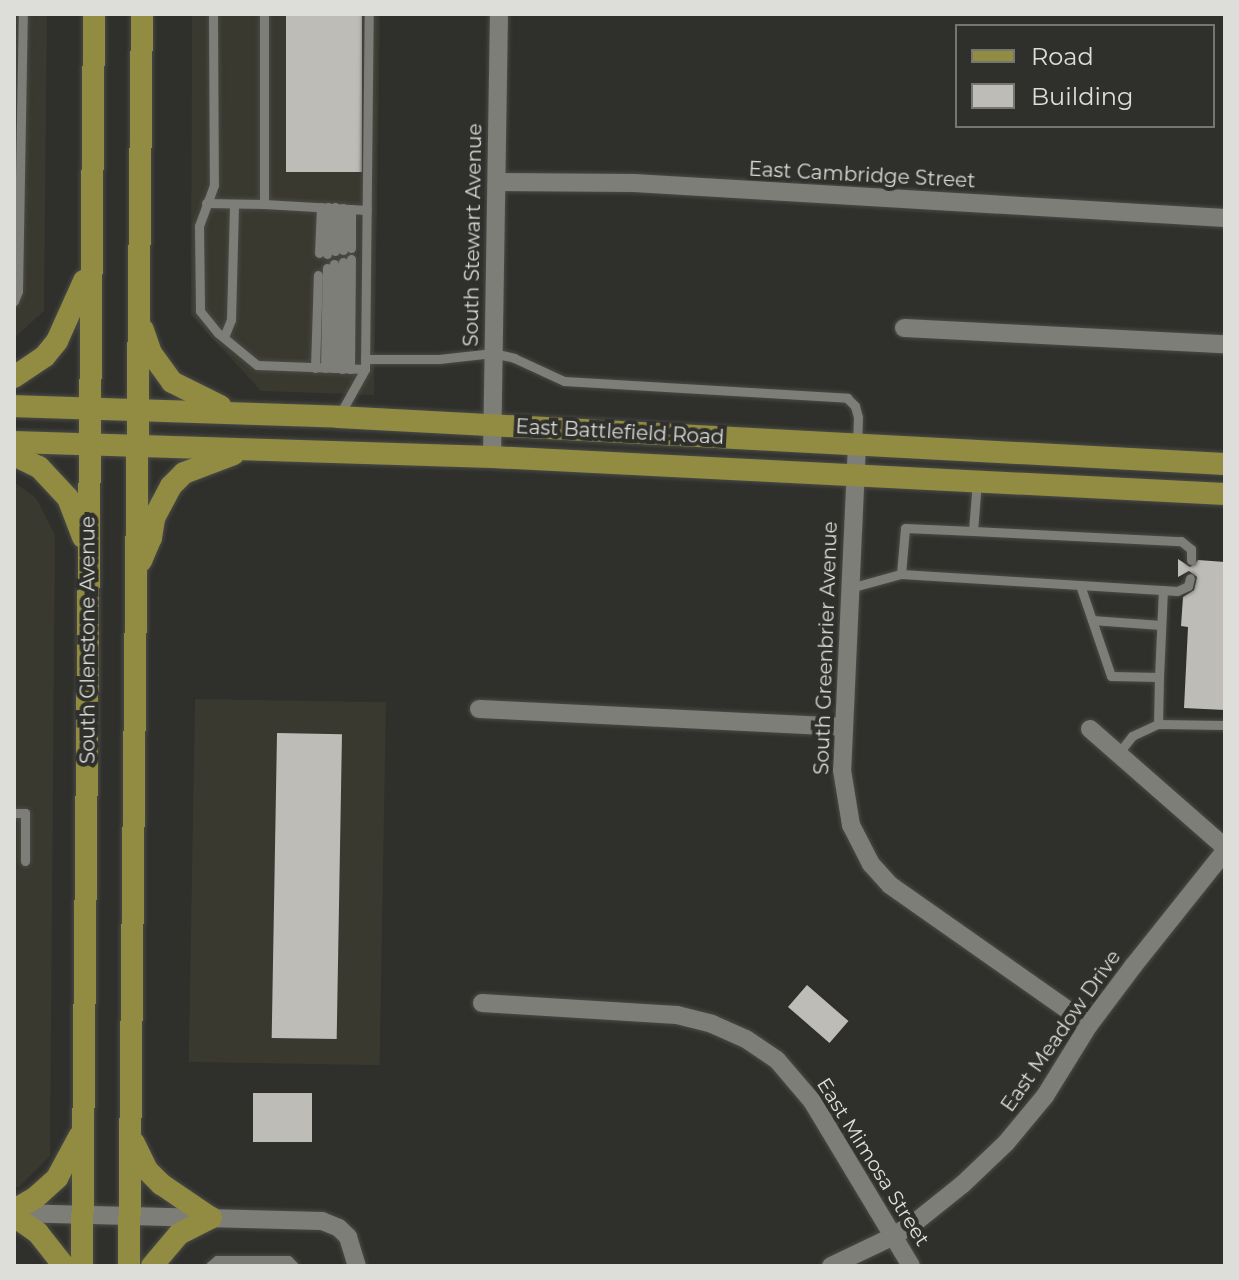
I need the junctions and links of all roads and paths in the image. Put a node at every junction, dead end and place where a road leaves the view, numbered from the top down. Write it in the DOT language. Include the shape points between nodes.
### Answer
graph roads {
  1 [pos="23,14"];
  2 [pos="94,14"];
  3 [pos="142,14"];
  4 [pos="213,14"];
  5 [pos="264,14"];
  6 [pos="369,14"];
  7 [pos="499,14"];
  8 [pos="497,182"];
  9 [pos="206,203"];
  10 [pos="234,204"];
  11 [pos="264,204"];
  12 [pos="336,208"];
  13 [pos="367,210"];
  14 [pos="1225,218"];
  15 [pos="335,251"];
  16 [pos="91,257"];
  17 [pos="335,266"];
  18 [pos="14,301"];
  19 [pos="138,318"];
  20 [pos="904,328"];
  21 [pos="224,337"];
  22 [pos="1225,344"];
  23 [pos="493,353"];
  24 [pos="365,364"];
  25 [pos="333,369"];
  26 [pos="14,377"];
  27 [pos="14,406"];
  28 [pos="89,407"];
  29 [pos="137,409"];
  30 [pos="244,413"];
  31 [pos="338,417"];
  32 [pos="492,425"];
  33 [pos="14,442"];
  34 [pos="89,444"];
  35 [pos="857,444"];
  36 [pos="137,445"];
  37 [pos="253,449"];
  38 [pos="14,455"];
  39 [pos="492,457"];
  40 [pos="1225,464"];
  41 [pos="855,474"];
  42 [pos="977,480"];
  43 [pos="1225,494"];
  44 [pos="973,531"];
  45 [pos="1191,560"];
  46 [pos="89,561"];
  47 [pos="135,573"];
  48 [pos="901,574"];
  49 [pos="1190,578"];
  50 [pos="1080,585"];
  51 [pos="850,588"];
  52 [pos="1163,590"];
  53 [pos="1092,620"];
  54 [pos="1161,625"];
  55 [pos="1159,677"];
  56 [pos="479,709"];
  57 [pos="1158,724"];
  58 [pos="1225,725"];
  59 [pos="843,727"];
  60 [pos="1090,729"];
  61 [pos="1118,754"];
  62 [pos="14,813"];
  63 [pos="1225,849"];
  64 [pos="25,861"];
  65 [pos="482,1003"];
  66 [pos="1089,1025"];
  67 [pos="83,1124"];
  68 [pos="130,1135"];
  69 [pos="14,1213"];
  70 [pos="82,1215"];
  71 [pos="130,1216"];
  72 [pos="211,1218"];
  73 [pos="894,1236"];
  74 [pos="64,1266"];
  75 [pos="82,1266"];
  76 [pos="129,1266"];
  77 [pos="152,1266"];
  78 [pos="210,1266"];
  79 [pos="294,1266"];
  80 [pos="357,1266"];
  81 [pos="831,1266"];
  82 [pos="911,1266"];
  1 -- 18 [label="lane"];
  2 -- 16 [label="main road, South Glenstone Avenue"];
  3 -- 19 [label="main road"];
  4 -- 9 [label="lane" via="214,185"];
  5 -- 11 [label="lane"];
  6 -- 13 [label="lane"];
  7 -- 8 [label="street, South Stewart Avenue"];
  8 -- 14 [label="street, East Cambridge Street" via="634,183"];
  8 -- 23 [label="street, South Stewart Avenue"];
  9 -- 10 [label="lane"];
  9 -- 21 [label="lane" via="199,226 200,311"];
  10 -- 11 [label="lane"];
  10 -- 21 [label="lane" via="231,320"];
  11 -- 12 [label="lane"];
  12 -- 13 [label="lane"];
  12 -- 15 [label="lane"];
  12 -- 15 [label="lane"];
  12 -- 15 [label="lane"];
  13 -- 24 [label="lane"];
  16 -- 26 [label="main road" via="57,341"];
  16 -- 28 [label="main road, South Glenstone Avenue"];
  17 -- 25 [label="lane"];
  17 -- 25 [label="lane"];
  17 -- 25 [label="lane"];
  19 -- 29 [label="main road"];
  19 -- 30 [label="main road" via="151,353 172,382"];
  20 -- 22 [label="street"];
  21 -- 25 [label="lane" via="257,365"];
  23 -- 24 [label="lane"];
  23 -- 32 [label="street, South Stewart Avenue"];
  23 -- 35 [label="lane" via="564,381 847,398 858,417"];
  24 -- 25 [label="lane"];
  24 -- 31 [label="lane"];
  27 -- 28 [label="main road, East Battlefield Road"];
  28 -- 29 [label="main road, East Battlefield Road"];
  28 -- 34 [label="main road, South Glenstone Avenue"];
  29 -- 30 [label="main road, East Battlefield Road"];
  29 -- 36 [label="main road"];
  30 -- 31 [label="main road, East Battlefield Road"];
  31 -- 32 [label="main road, East Battlefield Road"];
  32 -- 35 [label="main road, East Battlefield Road"];
  32 -- 39 [label="street, South Stewart Avenue"];
  33 -- 34 [label="main road, East Battlefield Road"];
  34 -- 36 [label="main road, East Battlefield Road"];
  34 -- 46 [label="main road, South Glenstone Avenue"];
  35 -- 40 [label="main road, East Battlefield Road"];
  35 -- 41 [label="street, South Greenbrier Avenue"];
  36 -- 37 [label="main road, East Battlefield Road"];
  36 -- 47 [label="main road"];
  37 -- 39 [label="main road, East Battlefield Road"];
  37 -- 47 [label="main road" via="208,461 171,486"];
  38 -- 46 [label="main road" via="39,467 68,498"];
  39 -- 41 [label="main road, East Battlefield Road"];
  41 -- 42 [label="main road, East Battlefield Road"];
  41 -- 51 [label="street, South Greenbrier Avenue"];
  42 -- 43 [label="main road, East Battlefield Road"];
  42 -- 44 [label="lane"];
  44 -- 45 [label="lane" via="1181,541 1191,549"];
  44 -- 48 [label="lane" via="905,528"];
  46 -- 67 [label="main road, South Glenstone Avenue"];
  47 -- 68 [label="main road"];
  48 -- 50 [label="lane"];
  48 -- 51 [label="lane"];
  49 -- 52 [label="lane" via="1188,586 1177,591"];
  50 -- 52 [label="lane"];
  50 -- 53 [label="lane"];
  51 -- 59 [label="street, South Greenbrier Avenue"];
  52 -- 54 [label="lane"];
  53 -- 54 [label="lane"];
  53 -- 55 [label="lane" via="1111,676"];
  54 -- 55 [label="lane"];
  55 -- 57 [label="lane"];
  56 -- 59 [label="street"];
  57 -- 58 [label="lane"];
  57 -- 61 [label="lane" via="1132,736"];
  59 -- 66 [label="street, South Greenbrier Avenue" via="843,795 871,864 900,893"];
  60 -- 61 [label="street"];
  61 -- 63 [label="street"];
  62 -- 64 [label="lane" via="25,813"];
  63 -- 66 [label="street, East Meadow Drive"];
  65 -- 73 [label="street, East Mimosa Street" via="677,1015 746,1039 777,1060 801,1086"];
  66 -- 73 [label="street, East Meadow Drive" via="1045,1096 1006,1143 941,1203"];
  67 -- 69 [label="main road" via="57,1178"];
  67 -- 70 [label="main road, South Glenstone Avenue"];
  68 -- 71 [label="main road"];
  68 -- 72 [label="main road" via="154,1177"];
  69 -- 70 [label="street"];
  69 -- 74 [label="main road"];
  70 -- 71 [label="street"];
  70 -- 75 [label="main road, South Glenstone Avenue"];
  71 -- 72 [label="street"];
  71 -- 76 [label="main road"];
  72 -- 77 [label="main road" via="179,1234"];
  72 -- 80 [label="street" via="322,1221 339,1228 351,1243"];
  73 -- 81 [label="street, East Meadow Drive"];
  73 -- 82 [label="street, East Mimosa Street"];
  78 -- 79 [label="lane" via="217,1260 288,1260"];
}
